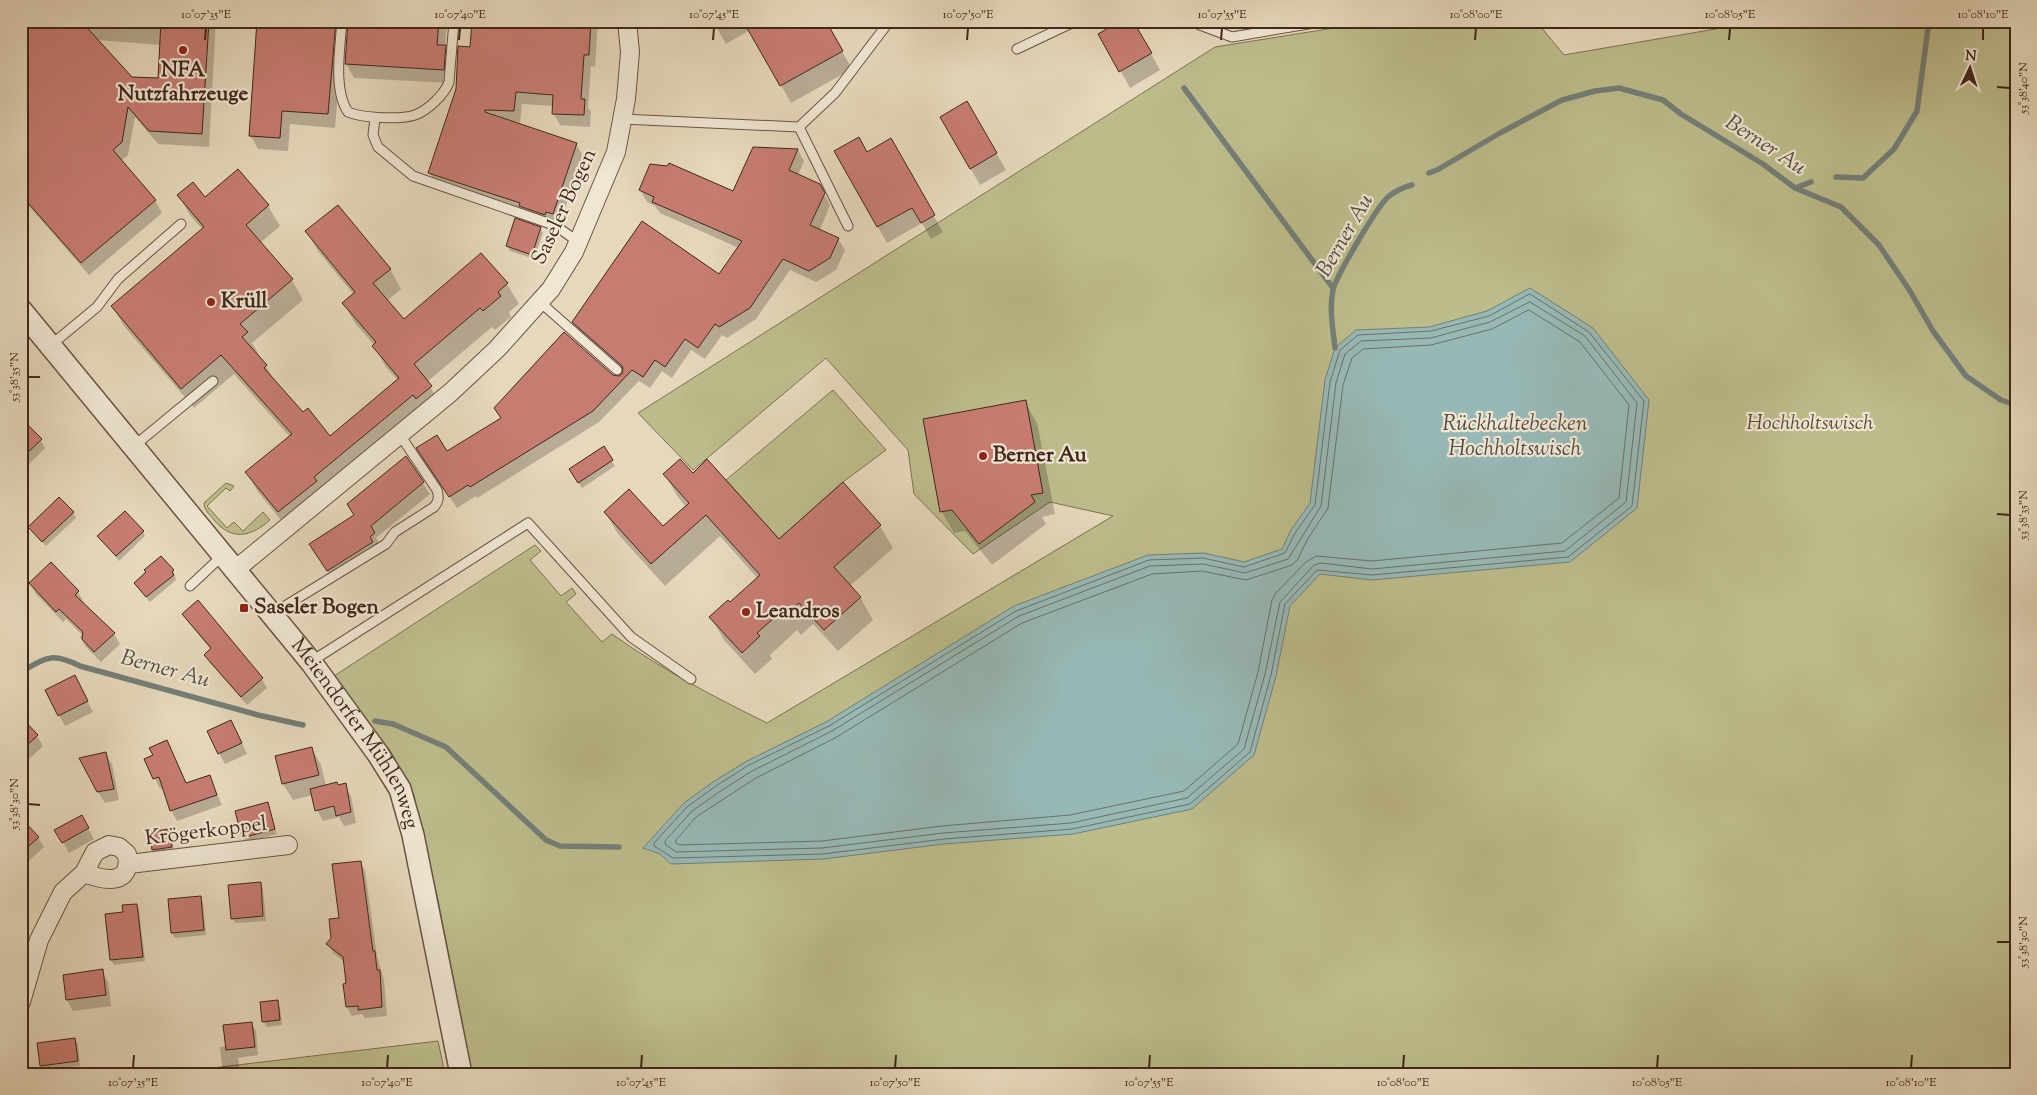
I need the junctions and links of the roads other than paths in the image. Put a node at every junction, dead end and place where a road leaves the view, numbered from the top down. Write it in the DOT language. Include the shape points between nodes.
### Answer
graph roads {
  1 [pos="342,21"];
  2 [pos="454,21"];
  3 [pos="628,21"];
  4 [pos="1076,21"];
  5 [pos="1326,21"];
  6 [pos="1201,22"];
  7 [pos="885,27"];
  8 [pos="1017,48"];
  9 [pos="375,118"];
  10 [pos="622,119"];
  11 [pos="799,127"];
  12 [pos="182,224"];
  13 [pos="848,226"];
  14 [pos="578,242"];
  15 [pos="540,302"];
  16 [pos="21,310"];
  17 [pos="51,345"];
  18 [pos="617,370"];
  19 [pos="213,381"];
  20 [pos="400,434"];
  21 [pos="134,446"];
  22 [pos="230,562"];
  23 [pos="190,586"];
  24 [pos="271,614"];
  25 [pos="311,662"];
  26 [pos="691,680"];
  27 [pos="288,845"];
  28 [pos="129,864"];
  29 [pos="84,873"];
  30 [pos="21,1002"];
  31 [pos="461,1074"];
  1 -- 9 [label="lane" via="341,100 348,112"];
  2 -- 9 [label="lane" via="449,82 444,91 414,115"];
  3 -- 10 [label="street, Saseler Bogen" via="630,52"];
  4 -- 8 [label="lane"];
  5 -- 6 [label="lane" via="1232,36"];
  7 -- 11 [label="lane" via="835,93"];
  9 -- 14 [label="lane" via="373,135 378,146 414,176 548,223"];
  10 -- 11 [label="lane"];
  10 -- 14 [label="street, Saseler Bogen" via="616,152"];
  11 -- 13 [label="lane"];
  12 -- 17 [label="lane" via="118,279 97,307"];
  14 -- 15 [label="street, Saseler Bogen"];
  15 -- 18 [label="lane"];
  15 -- 20 [label="street, Saseler Bogen" via="497,349"];
  16 -- 17 [label="street, Meiendorfer Mühlenweg"];
  17 -- 21 [label="street, Meiendorfer Mühlenweg"];
  19 -- 21 [label="lane"];
  20 -- 22 [label="street, Saseler Bogen"];
  20 -- 24 [label="lane" via="437,490 438,503 395,532 386,544"];
  21 -- 22 [label="street, Meiendorfer Mühlenweg"];
  22 -- 23 [label="lane"];
  22 -- 24 [label="street, Meiendorfer Mühlenweg"];
  24 -- 25 [label="street, Meiendorfer Mühlenweg"];
  25 -- 26 [label="lane" via="528,524 631,637"];
  25 -- 31 [label="street, Meiendorfer Mühlenweg" via="400,789 414,835"];
  27 -- 28 [label="street, Krögerkoppel"];
  28 -- 29 [label="street, Krögerkoppel" via="124,873 114,879 100,879"];
  28 -- 29 [label="street, Krögerkoppel" via="127,854 119,847 109,845 95,852"];
  29 -- 30 [label="street, Krögerkoppel" via="63,892 43,932"];
}
